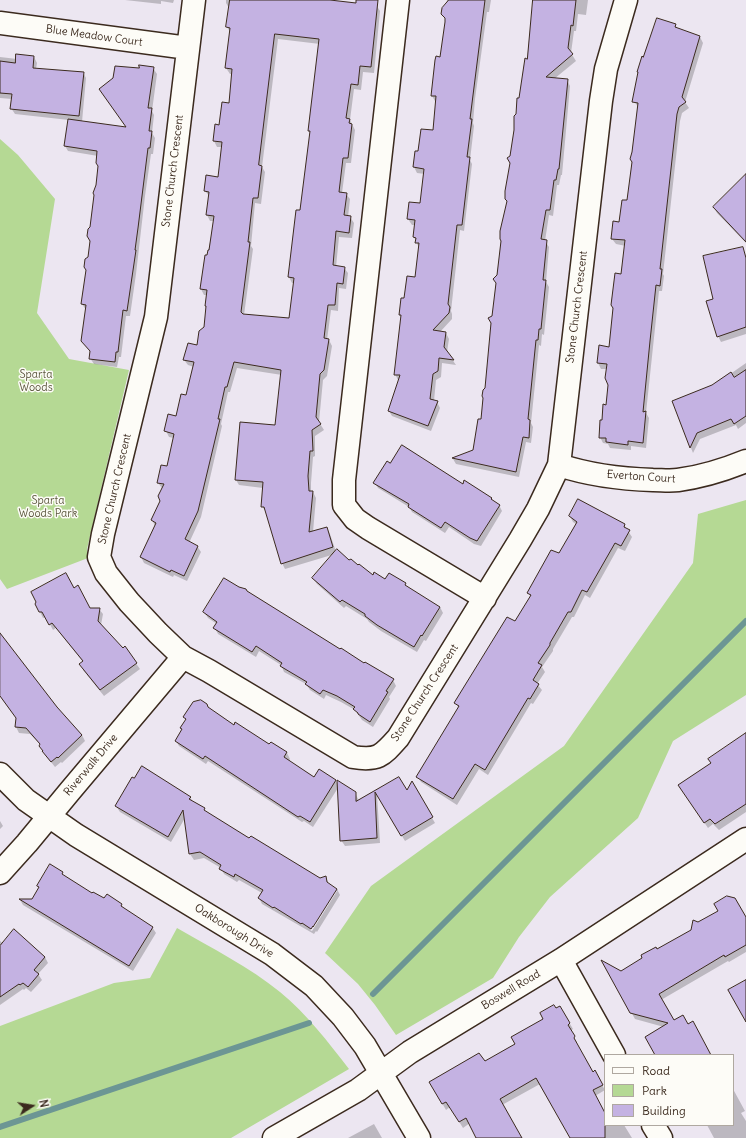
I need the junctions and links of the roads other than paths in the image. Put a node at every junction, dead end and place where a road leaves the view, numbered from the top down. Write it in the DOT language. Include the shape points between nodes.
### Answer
graph roads {
  1 [pos="194,0"];
  2 [pos="398,0"];
  3 [pos="626,0"];
  4 [pos="0,23"];
  5 [pos="188,48"];
  6 [pos="746,461"];
  7 [pos="559,465"];
  8 [pos="485,598"];
  9 [pos="183,657"];
  10 [pos="0,774"];
  11 [pos="49,816"];
  12 [pos="743,848"];
  13 [pos="0,873"];
  14 [pos="561,960"];
  15 [pos="613,1054"];
  16 [pos="381,1073"];
  17 [pos="655,1126"];
  18 [pos="274,1138"];
  19 [pos="419,1138"];
  20 [pos="661,1138"];
  1 -- 5 [label="street, Stone Church Crescent"];
  2 -- 8 [label="street" via="345,473 344,505 355,519 368,528"];
  3 -- 7 [label="street, Stone Church Crescent" via="606,69 601,101"];
  4 -- 5 [label="street, Blue Meadow Court"];
  5 -- 9 [label="street, Stone Church Crescent" via="156,317 99,557 106,573 129,602"];
  6 -- 7 [label="street, Everton Court" via="724,470 676,481 581,472"];
  7 -- 8 [label="street, Stone Church Crescent" via="538,509"];
  8 -- 9 [label="street, Stone Church Crescent" via="398,738 383,755 368,760 353,757"];
  9 -- 11 [label="street, Riverwalk Drive"];
  10 -- 11 [label="street, Oakborough Drive" via="26,800"];
  11 -- 13 [label="street, Riverwalk Drive"];
  11 -- 16 [label="street, Oakborough Drive" via="294,970 314,986 343,1016"];
  12 -- 14 [label="street, Boswell Road"];
  14 -- 15 [label="street"];
  14 -- 16 [label="street, Boswell Road" via="410,1052"];
  16 -- 18 [label="street, Boswell Road" via="358,1090"];
  16 -- 19 [label="street, Oakborough Drive"];
  17 -- 20 [label="street"];
}
